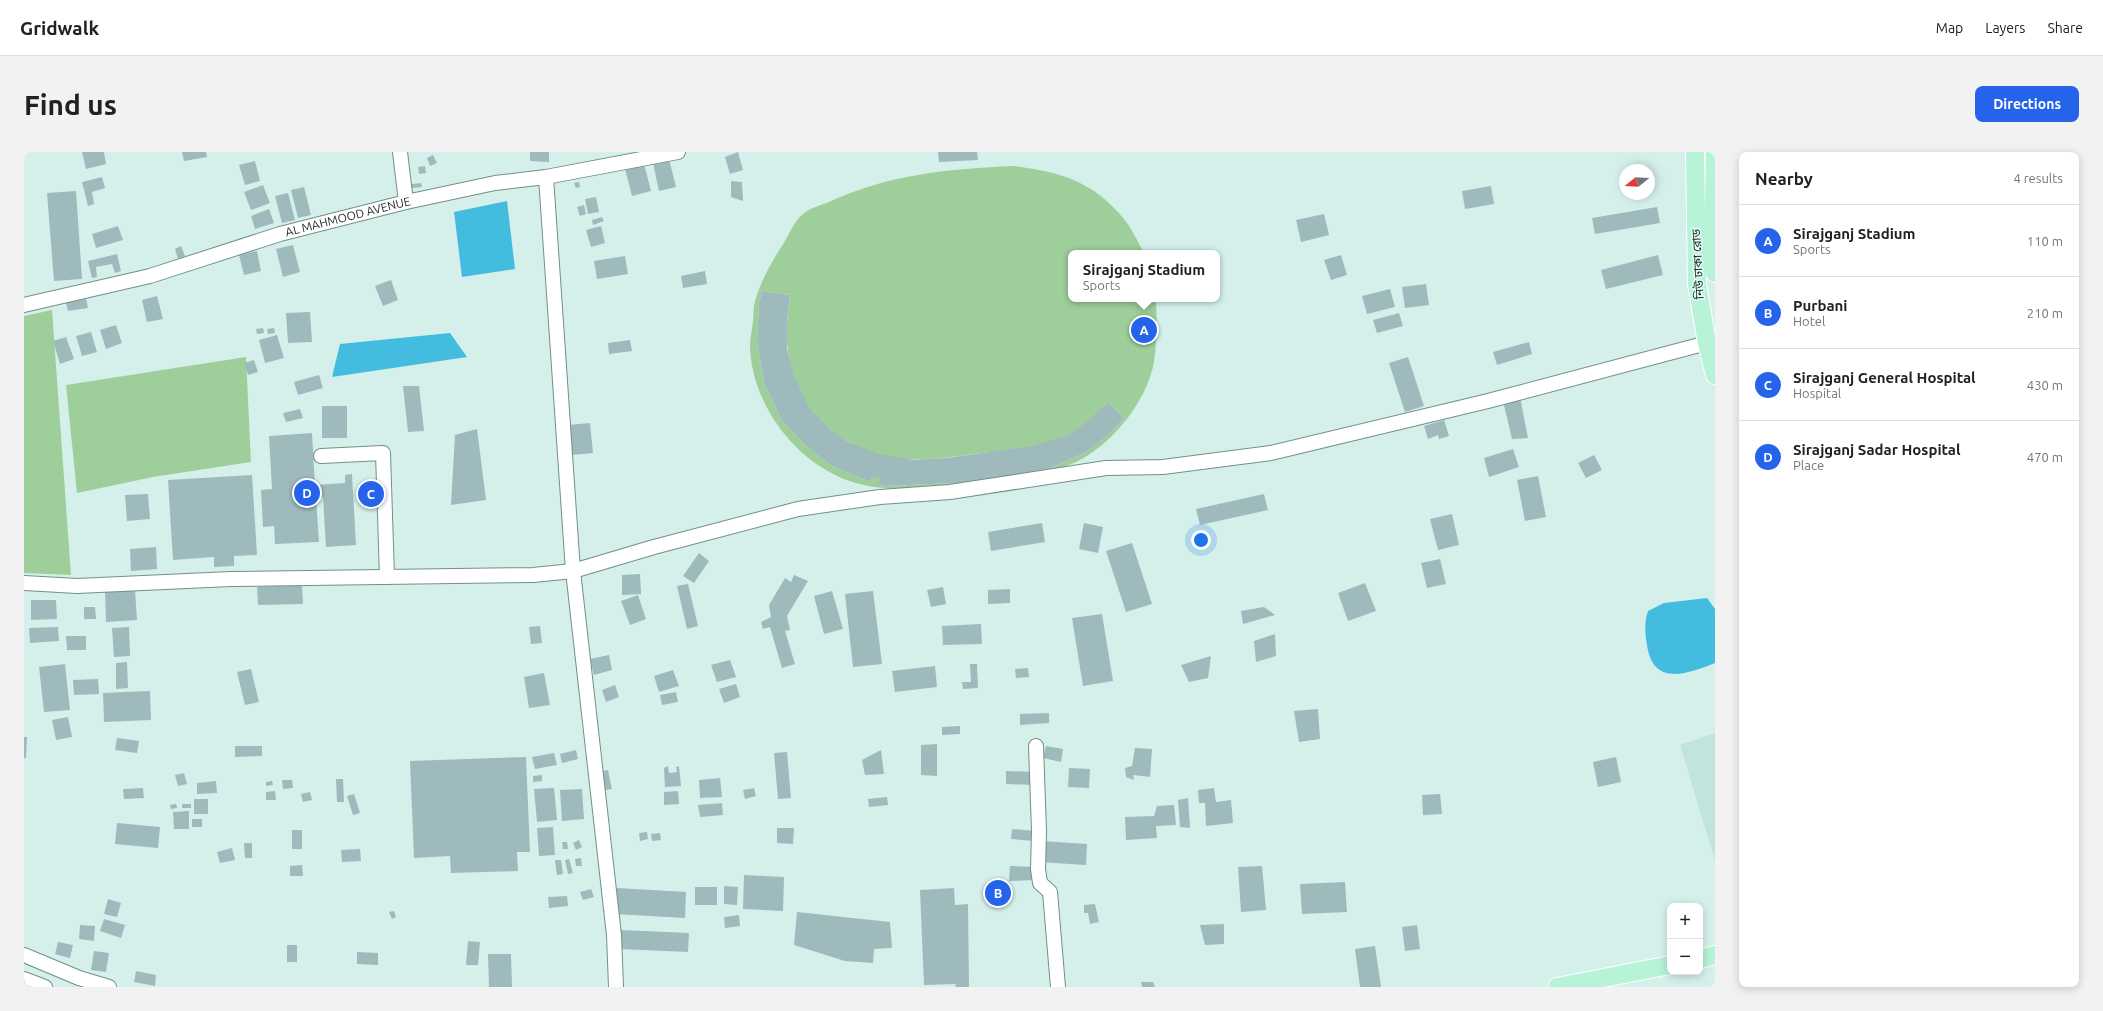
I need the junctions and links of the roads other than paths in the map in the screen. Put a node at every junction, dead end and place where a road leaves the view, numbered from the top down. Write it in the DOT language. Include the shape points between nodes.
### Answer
graph roads {
  1 [pos="400,152"];
  2 [pos="678,152"];
  3 [pos="1695,152"];
  4 [pos="1715,152"];
  5 [pos="546,178"];
  6 [pos="406,202"];
  7 [pos="1715,274"];
  8 [pos="24,305"];
  9 [pos="1707,343"];
  10 [pos="1715,374"];
  11 [pos="321,456"];
  12 [pos="573,571"];
  13 [pos="387,577"];
  14 [pos="24,584"];
  15 [pos="1036,746"];
  16 [pos="24,955"];
  17 [pos="1715,955"];
  18 [pos="1703,957"];
  19 [pos="1667,966"];
  20 [pos="24,979"];
  21 [pos="45,987"];
  22 [pos="110,987"];
  23 [pos="616,987"];
  24 [pos="1058,987"];
  25 [pos="1557,987"];
  1 -- 6 [label="street"];
  2 -- 5 [label="street, AL MAHMOOD AVENUE"];
  3 -- 9 [label="main road, নিউ ঢাকা রোড" via="1697,284"];
  4 -- 7 [label="main road, নিউ ঢাকা রোড"];
  5 -- 6 [label="street, AL MAHMOOD AVENUE" via="494,183"];
  5 -- 12 [label="street"];
  6 -- 8 [label="street, AL MAHMOOD AVENUE" via="280,234 150,276"];
  9 -- 10 [label="main road, নিউ ঢাকা রোড"];
  9 -- 12 [label="street" via="1495,399 1270,453 1163,467 1106,468 950,492 880,497 798,509"];
  11 -- 13 [label="street" via="383,453"];
  12 -- 13 [label="street" via="533,575"];
  12 -- 23 [label="street" via="614,935"];
  13 -- 14 [label="street" via="231,579 77,586"];
  15 -- 24 [label="street" via="1040,831 1038,868 1040,883 1050,892"];
  16 -- 22 [label="street" via="79,978"];
  17 -- 18 [label="main road"];
  19 -- 25 [label="main road"];
  20 -- 21 [label="street"];
}
